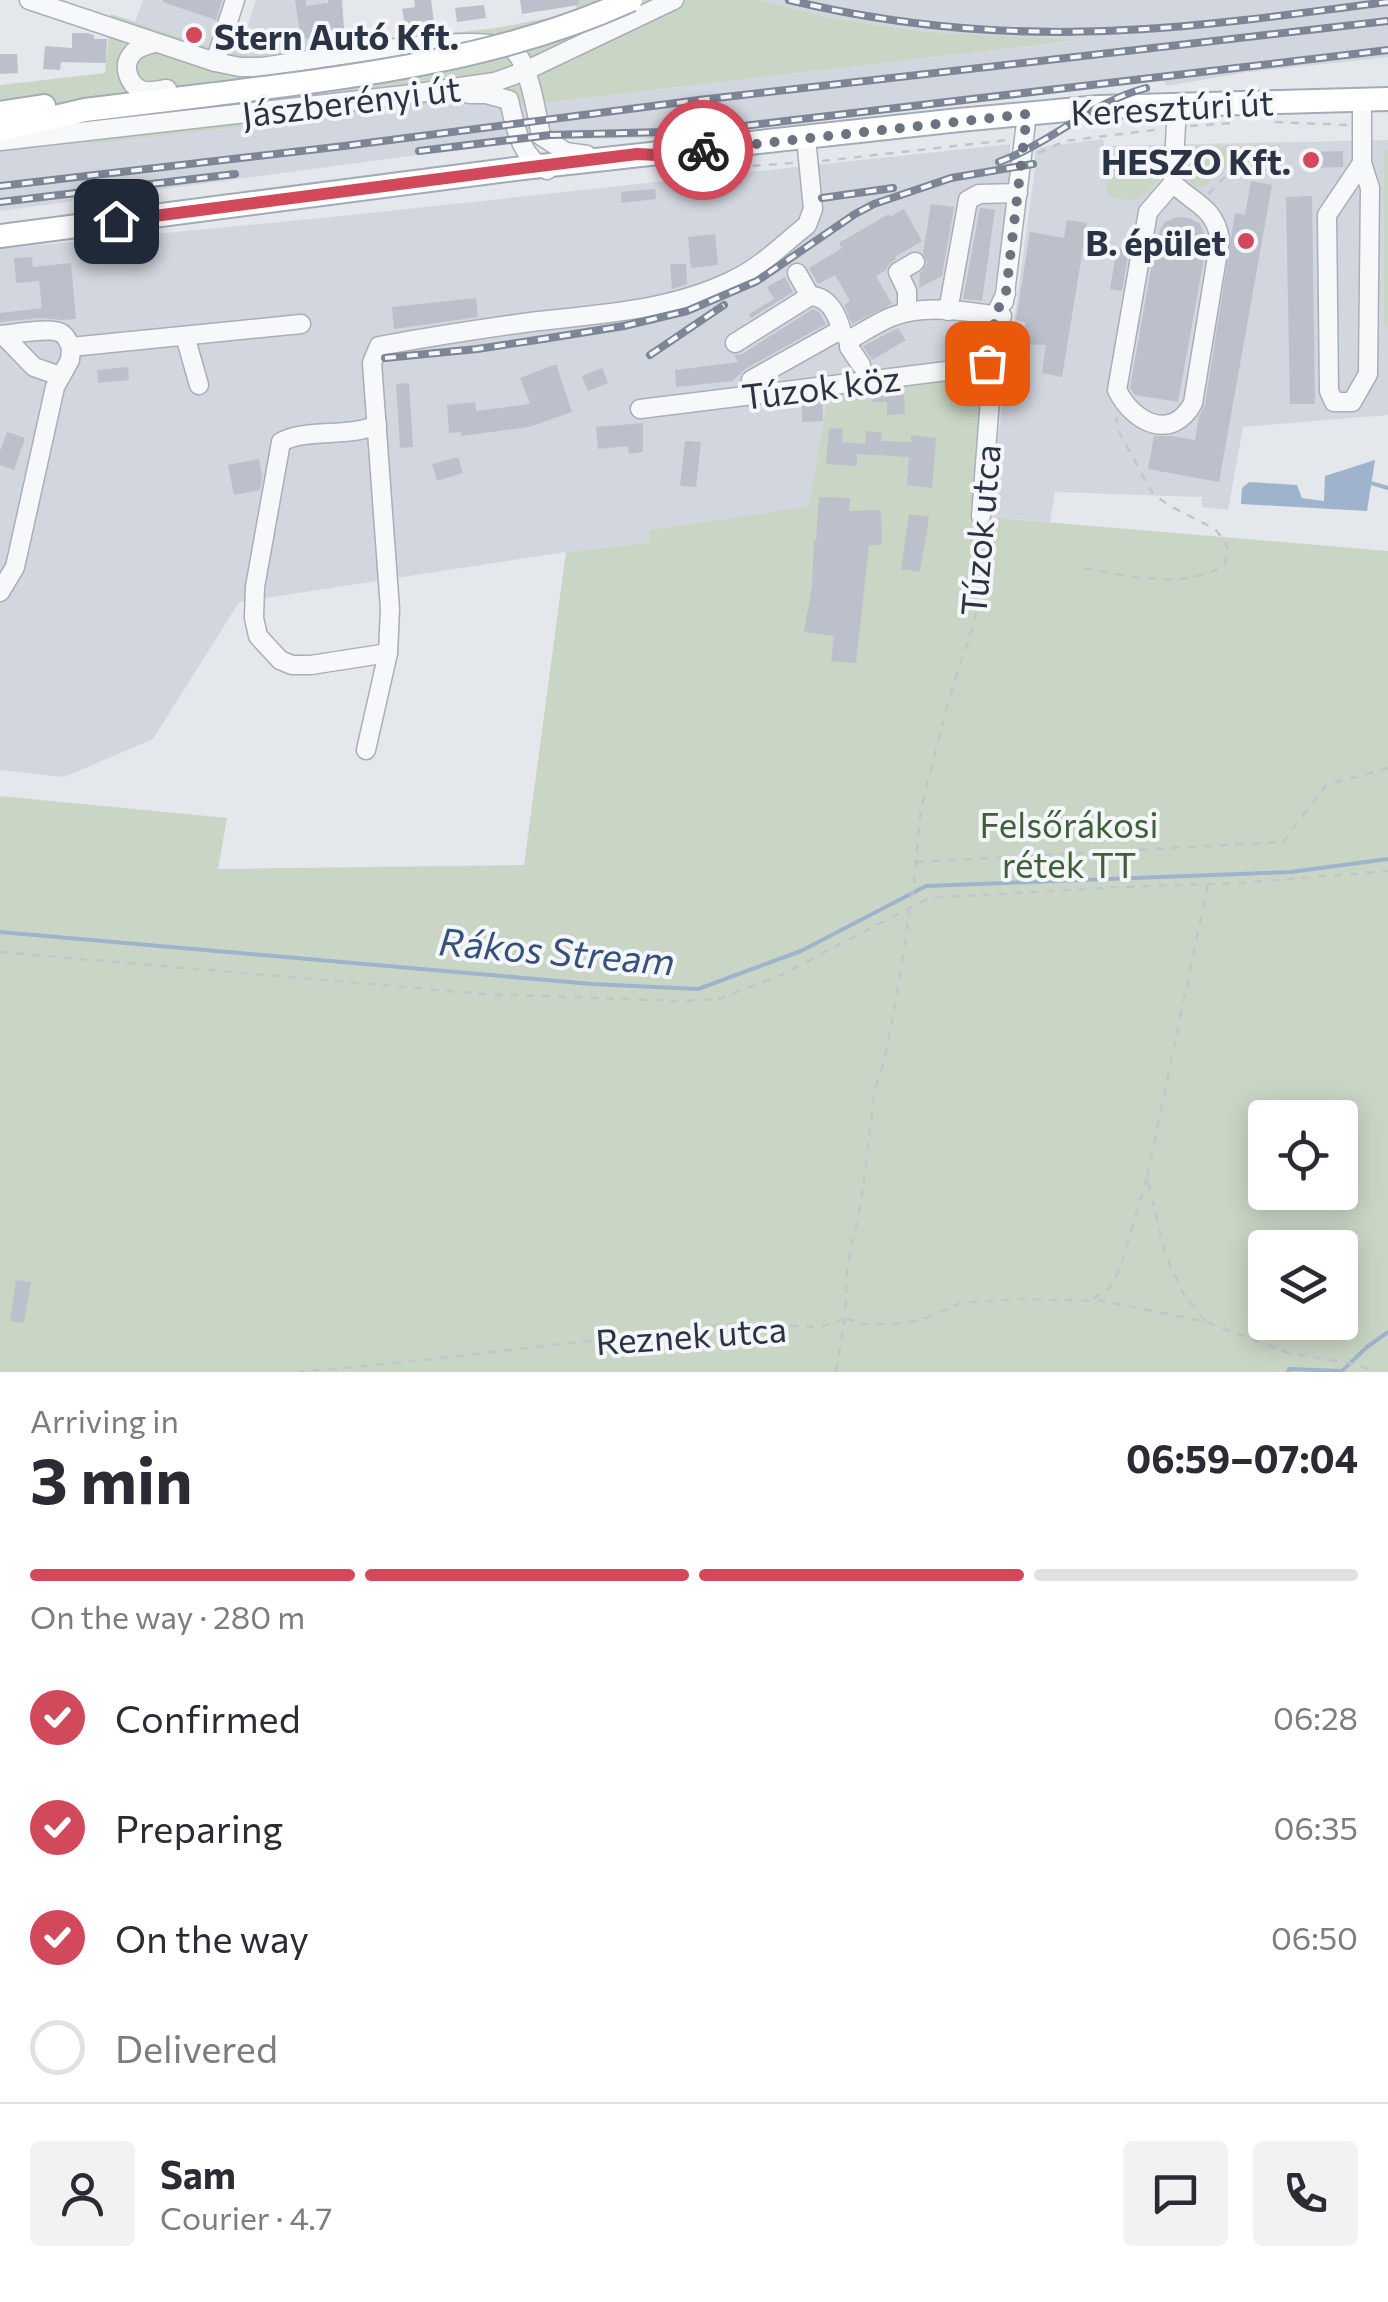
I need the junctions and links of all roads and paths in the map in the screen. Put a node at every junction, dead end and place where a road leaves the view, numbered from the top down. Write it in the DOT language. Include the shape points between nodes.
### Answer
graph roads {
  1 [pos="29,0"];
  2 [pos="235,0"];
  3 [pos="631,0"];
  4 [pos="674,0"];
  5 [pos="115,30"];
  6 [pos="457,42"];
  7 [pos="154,43"];
  8 [pos="572,47"];
  9 [pos="128,60"];
  10 [pos="216,62"];
  11 [pos="522,64"];
  12 [pos="504,80"];
  13 [pos="531,92"];
  14 [pos="216,94"];
  15 [pos="404,95"];
  16 [pos="1362,99"];
  17 [pos="1388,99"];
  18 [pos="508,100"];
  19 [pos="85,110"];
  20 [pos="0,112"];
  21 [pos="1027,114"];
  22 [pos="1176,116"];
  23 [pos="1236,122"];
  24 [pos="1273,122"];
  25 [pos="1362,126"];
  26 [pos="541,136"];
  27 [pos="3,137"];
  28 [pos="518,138"];
  29 [pos="806,138"];
  30 [pos="1024,138"];
  31 [pos="653,154"];
  32 [pos="1022,160"];
  33 [pos="808,162"];
  34 [pos="1362,164"];
  35 [pos="547,170"];
  36 [pos="1276,172"];
  37 [pos="478,174"];
  38 [pos="1173,182"];
  39 [pos="347,191"];
  40 [pos="1018,194"];
  41 [pos="1199,203"];
  42 [pos="0,236"];
  43 [pos="915,262"];
  44 [pos="797,273"];
  45 [pos="810,296"];
  46 [pos="948,311"];
  47 [pos="907,312"];
  48 [pos="998,316"];
  49 [pos="301,324"];
  50 [pos="1,335"];
  51 [pos="185,336"];
  52 [pos="846,336"];
  53 [pos="734,344"];
  54 [pos="71,347"];
  55 [pos="861,364"];
  56 [pos="60,376"];
  57 [pos="751,380"];
  58 [pos="199,385"];
  59 [pos="1116,390"];
  60 [pos="640,409"];
  61 [pos="377,425"];
  62 [pos="980,516"];
  63 [pos="1084,568"];
  64 [pos="0,592"];
  65 [pos="388,653"];
  66 [pos="366,750"];
  67 [pos="1388,768"];
  68 [pos="916,862"];
  69 [pos="1388,870"];
  70 [pos="1208,884"];
  71 [pos="909,908"];
  72 [pos="0,952"];
  73 [pos="1147,1177"];
  74 [pos="1092,1300"];
  75 [pos="845,1318"];
  76 [pos="1206,1322"];
  77 [pos="297,1372"];
  78 [pos="836,1372"];
  79 [pos="1374,1372"];
  1 -- 5 [label="street, Jászberényi út"];
  2 -- 10 [label="street"];
  3 -- 14 [label="main road, Jászberényi út, bridge" via="480,53"];
  4 -- 8 [label="street"];
  5 -- 7 [label="street, Jászberényi út"];
  5 -- 9 [label="street, Jászberényi út"];
  6 -- 10 [label="street, Jászberényi út" via="250,68"];
  6 -- 11 [label="street, Jászberényi út" via="498,43"];
  6 -- 12 [label="street" via="492,56"];
  7 -- 9 [label="street"];
  7 -- 10 [label="street, Jászberényi út"];
  8 -- 11 [label="street"];
  8 -- 13 [label="street"];
  9 -- 14 [label="street, Jászberényi út" via="130,78 143,90 187,87"];
  11 -- 12 [label="street, Jászberényi út"];
  11 -- 13 [label="street"];
  12 -- 15 [label="street, Jászberényi út"];
  12 -- 18 [label="street"];
  13 -- 26 [label="street"];
  14 -- 19 [label="main road, Jászberényi út"];
  15 -- 18 [label="street"];
  15 -- 27 [label="street, Jászberényi út"];
  16 -- 17 [label="main road, Keresztúri út"];
  16 -- 22 [label="main road, Keresztúri út"];
  16 -- 25 [label="street"];
  18 -- 28 [label="street"];
  19 -- 20 [label="main road, Jászberényi út" via="72,102"];
  19 -- 27 [label="main road, Jászberényi út"];
  21 -- 22 [label="main road, Keresztúri út" via="1099,107"];
  21 -- 29 [label="main road, Keresztúri út"];
  21 -- 30 [label="street, Túzok utca"];
  22 -- 23 [label="path"];
  22 -- 32 [label="path" via="1065,141"];
  22 -- 38 [label="street"];
  24 -- 25 [label="path"];
  25 -- 34 [label="street"];
  26 -- 31 [label="street" via="574,154"];
  26 -- 35 [label="street"];
  28 -- 35 [label="street"];
  28 -- 37 [label="street" via="502,163"];
  29 -- 31 [label="main road, Keresztúri út"];
  29 -- 33 [label="street"];
  30 -- 32 [label="street, Túzok utca"];
  30 -- 33 [label="path"];
  31 -- 33 [label="path" via="670,172"];
  31 -- 35 [label="main road, Keresztúri út" via="630,165"];
  32 -- 40 [label="street, Túzok utca"];
  33 -- 61 [label="street" via="807,224 732,281 652,307 378,346 372,363"];
  34 -- 34 [label="street" via="1370,188 1368,374 1352,402 1334,402 1327,215"];
  35 -- 37 [label="main road, Keresztúri út"];
  35 -- 39 [label="main road, Keresztúri út" via="409,192"];
  36 -- 41 [label="path" via="1233,169"];
  37 -- 39 [label="main road, Keresztúri út"];
  38 -- 41 [label="street"];
  38 -- 59 [label="street" via="1148,212"];
  39 -- 42 [label="main road, Keresztúri út"];
  40 -- 46 [label="street" via="968,200"];
  40 -- 48 [label="street, Túzok utca"];
  41 -- 59 [label="street" via="1214,216 1220,239 1193,403 1176,421 1153,424 1132,413"];
  43 -- 47 [label="street" via="898,272"];
  44 -- 45 [label="street"];
  45 -- 52 [label="street" via="826,300"];
  45 -- 53 [label="street"];
  46 -- 47 [label="street"];
  46 -- 48 [label="street"];
  47 -- 52 [label="street"];
  48 -- 60 [label="street, Túzok köz" via="990,358 979,366"];
  48 -- 62 [label="street, Túzok utca"];
  49 -- 51 [label="street"];
  50 -- 54 [label="street" via="52,331"];
  50 -- 56 [label="street" via="34,367"];
  51 -- 54 [label="street"];
  51 -- 58 [label="street"];
  52 -- 55 [label="street"];
  52 -- 57 [label="street" via="835,334"];
  54 -- 56 [label="street"];
  56 -- 64 [label="street" via="15,567"];
  59 -- 63 [label="path" via="1120,434 1153,494 1215,528 1228,550 1225,566 1195,578"];
  61 -- 65 [label="street"];
  61 -- 65 [label="street" via="281,442 254,618 258,636 292,665"];
  62 -- 68 [label="path, Túzok utca" via="976,616 926,792"];
  65 -- 66 [label="street"];
  67 -- 68 [label="path" via="1326,785 1283,842"];
  68 -- 71 [label="path, Túzok utca"];
  69 -- 70 [label="path"];
  70 -- 71 [label="path" via="954,896"];
  70 -- 73 [label="path"];
  71 -- 72 [label="path" via="781,975 719,998 679,1001 486,994"];
  71 -- 75 [label="path" via="875,1088"];
  73 -- 74 [label="path" via="1120,1268"];
  73 -- 76 [label="path" via="1165,1254"];
  74 -- 75 [label="path, Reznek utca" via="961,1303 892,1324"];
  74 -- 76 [label="path, Reznek utca"];
  75 -- 77 [label="path, Reznek utca" via="820,1327 743,1323"];
  75 -- 78 [label="path"];
  76 -- 79 [label="path, Reznek utca" via="1290,1353"];
}
